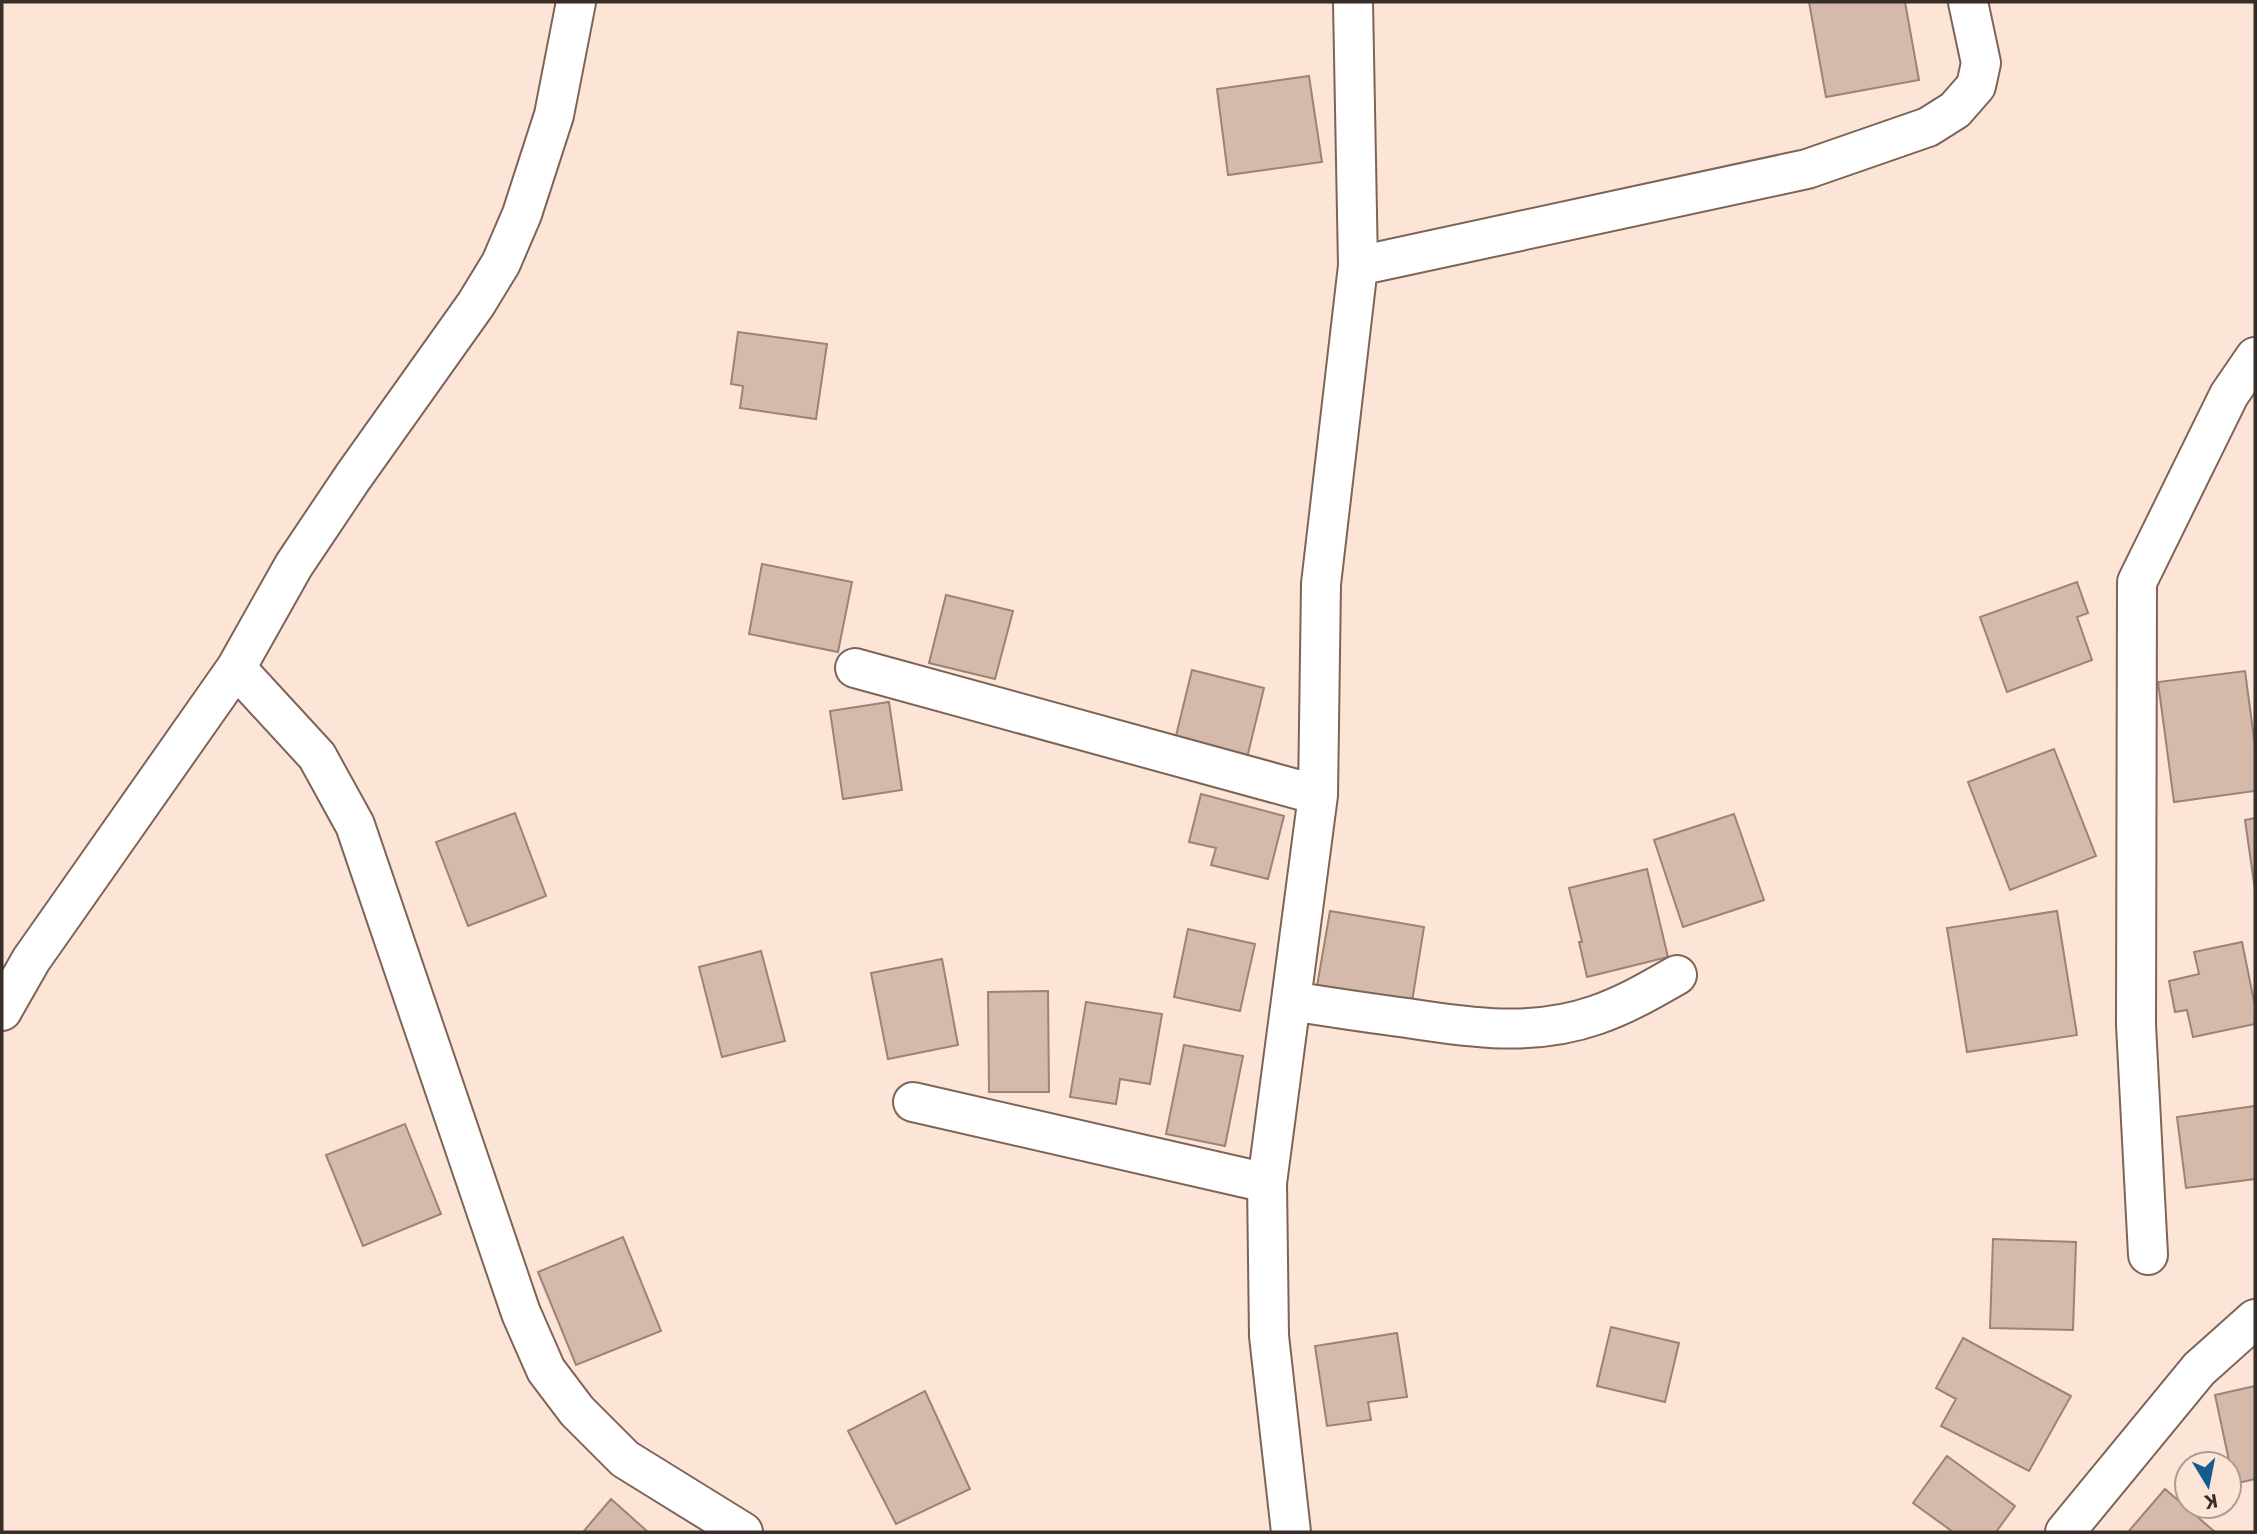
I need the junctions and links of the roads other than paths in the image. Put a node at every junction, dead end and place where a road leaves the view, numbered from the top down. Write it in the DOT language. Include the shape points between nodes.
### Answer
graph roads {
  1 [pos="576,2"];
  2 [pos="1353,2"];
  3 [pos="1968,2"];
  4 [pos="1358,265"];
  5 [pos="2255,358"];
  6 [pos="236,668"];
  7 [pos="855,668"];
  8 [pos="1318,795"];
  9 [pos="1677,975"];
  10 [pos="1291,1001"];
  11 [pos="2,1011"];
  12 [pos="913,1102"];
  13 [pos="1267,1182"];
  14 [pos="2148,1255"];
  15 [pos="2255,1319"];
  16 [pos="743,1532"];
  17 [pos="1292,1532"];
  18 [pos="2066,1532"];
  1 -- 6 [label="street" via="554,115 501,263 294,565"];
  2 -- 4 [label="street"];
  3 -- 4 [label="street" via="1981,63 1976,86 1955,110 1928,127 1807,169"];
  4 -- 8 [label="street" via="1321,584"];
  5 -- 14 [label="street" via="2230,395 2137,582 2136,1025"];
  6 -- 11 [label="street" via="31,960"];
  6 -- 16 [label="street" via="317,756 355,825 521,1313 546,1370 577,1411 625,1460"];
  7 -- 8 [label="street"];
  8 -- 10 [label="street"];
  9 -- 10 [label="street" via="1596,1016 1518,1030 1479,1029"];
  10 -- 13 [label="street"];
  12 -- 13 [label="street"];
  13 -- 17 [label="street" via="1269,1336"];
  15 -- 18 [label="street" via="2199,1369"];
}
